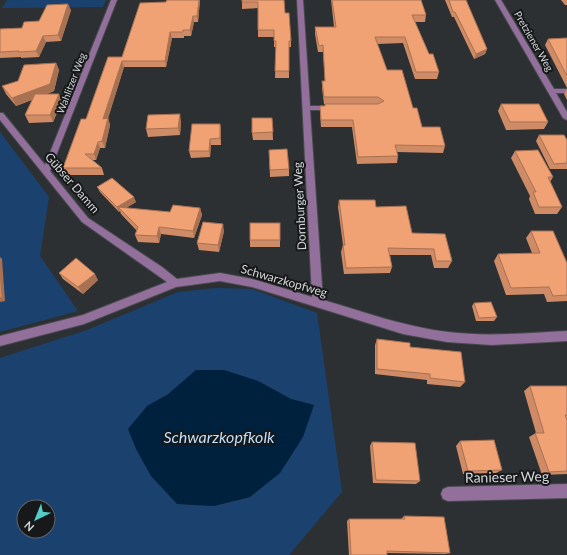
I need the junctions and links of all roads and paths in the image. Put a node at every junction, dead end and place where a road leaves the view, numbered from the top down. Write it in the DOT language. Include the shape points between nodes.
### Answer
graph roads {
  1 [pos="114,0"];
  2 [pos="300,0"];
  3 [pos="498,0"];
  4 [pos="551,92"];
  5 [pos="567,92"];
  6 [pos="307,108"];
  7 [pos="338,108"];
  8 [pos="0,115"];
  9 [pos="567,118"];
  10 [pos="46,172"];
  11 [pos="175,283"];
  12 [pos="318,303"];
  13 [pos="567,336"];
  14 [pos="0,341"];
  15 [pos="567,491"];
  16 [pos="448,494"];
  1 -- 10 [label="street, Wahlitzer Weg"];
  2 -- 6 [label="street, Dornburger Weg"];
  3 -- 4 [label="street, Pretziener Weg"];
  4 -- 5 [label="street"];
  4 -- 9 [label="street, Pretziener Weg"];
  6 -- 7 [label="street"];
  6 -- 12 [label="street, Dornburger Weg"];
  8 -- 10 [label="street, Gübser Damm"];
  10 -- 11 [label="street, Gübser Damm" via="85,220"];
  11 -- 12 [label="street, Schwarzkopfweg" via="220,277 252,283"];
  11 -- 14 [label="street, Schwarzkopfweg" via="84,319"];
  12 -- 13 [label="street, Schwarzkopfweg" via="403,329 447,337 492,340"];
  15 -- 16 [label="street, Ranieser Weg"];
}
